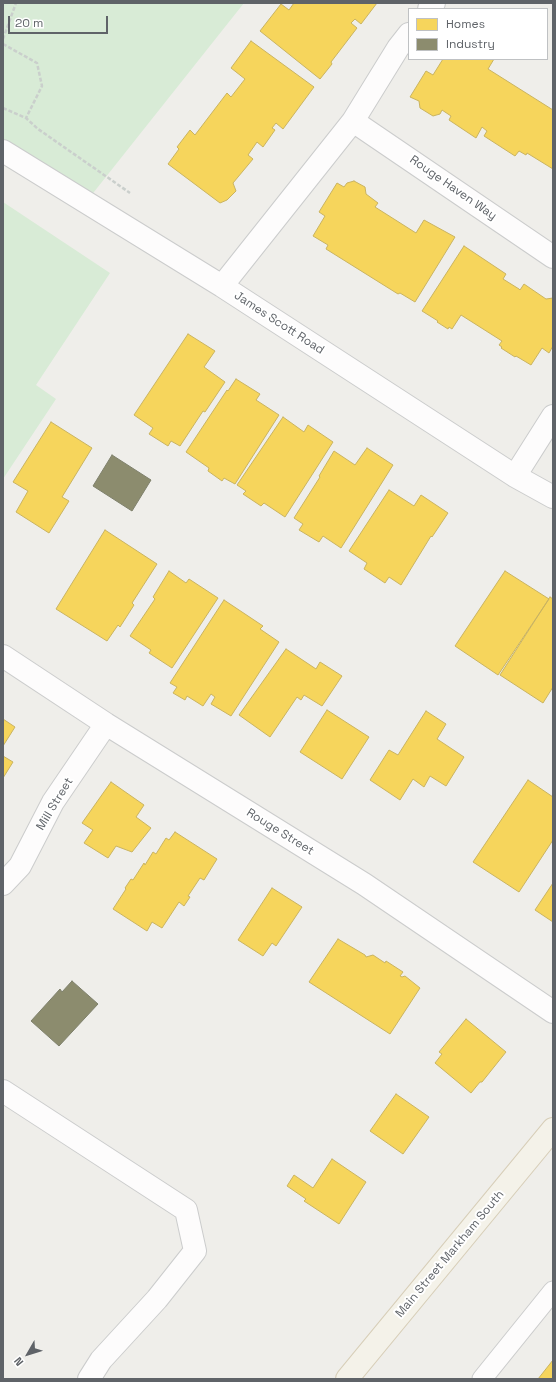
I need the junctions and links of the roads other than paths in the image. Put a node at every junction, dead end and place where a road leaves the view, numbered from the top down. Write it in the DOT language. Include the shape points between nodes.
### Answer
graph roads {
  1 [pos="408,35"];
  2 [pos="353,121"];
  3 [pos="3,151"];
  4 [pos="553,257"];
  5 [pos="222,286"];
  6 [pos="553,416"];
  7 [pos="515,476"];
  8 [pos="553,497"];
  9 [pos="3,656"];
  10 [pos="106,724"];
  11 [pos="3,884"];
  12 [pos="553,1012"];
  13 [pos="3,1091"];
  14 [pos="553,1130"];
  15 [pos="553,1291"];
  16 [pos="89,1379"];
  17 [pos="347,1379"];
  18 [pos="482,1379"];
  1 -- 2 [label="street"];
  2 -- 4 [label="street, Rouge Haven Way"];
  2 -- 5 [label="street"];
  3 -- 5 [label="street, James Scott Road"];
  5 -- 7 [label="street, James Scott Road"];
  6 -- 7 [label="street"];
  7 -- 8 [label="street, James Scott Road"];
  9 -- 10 [label="street, Rouge Street"];
  10 -- 11 [label="street, Mill Street" via="53,802 20,866"];
  10 -- 12 [label="street, Rouge Street" via="364,884"];
  13 -- 16 [label="street" via="186,1210 195,1251 157,1299 101,1360"];
  14 -- 17 [label="main road, Main Street Markham South"];
  15 -- 18 [label="lane"];
}
